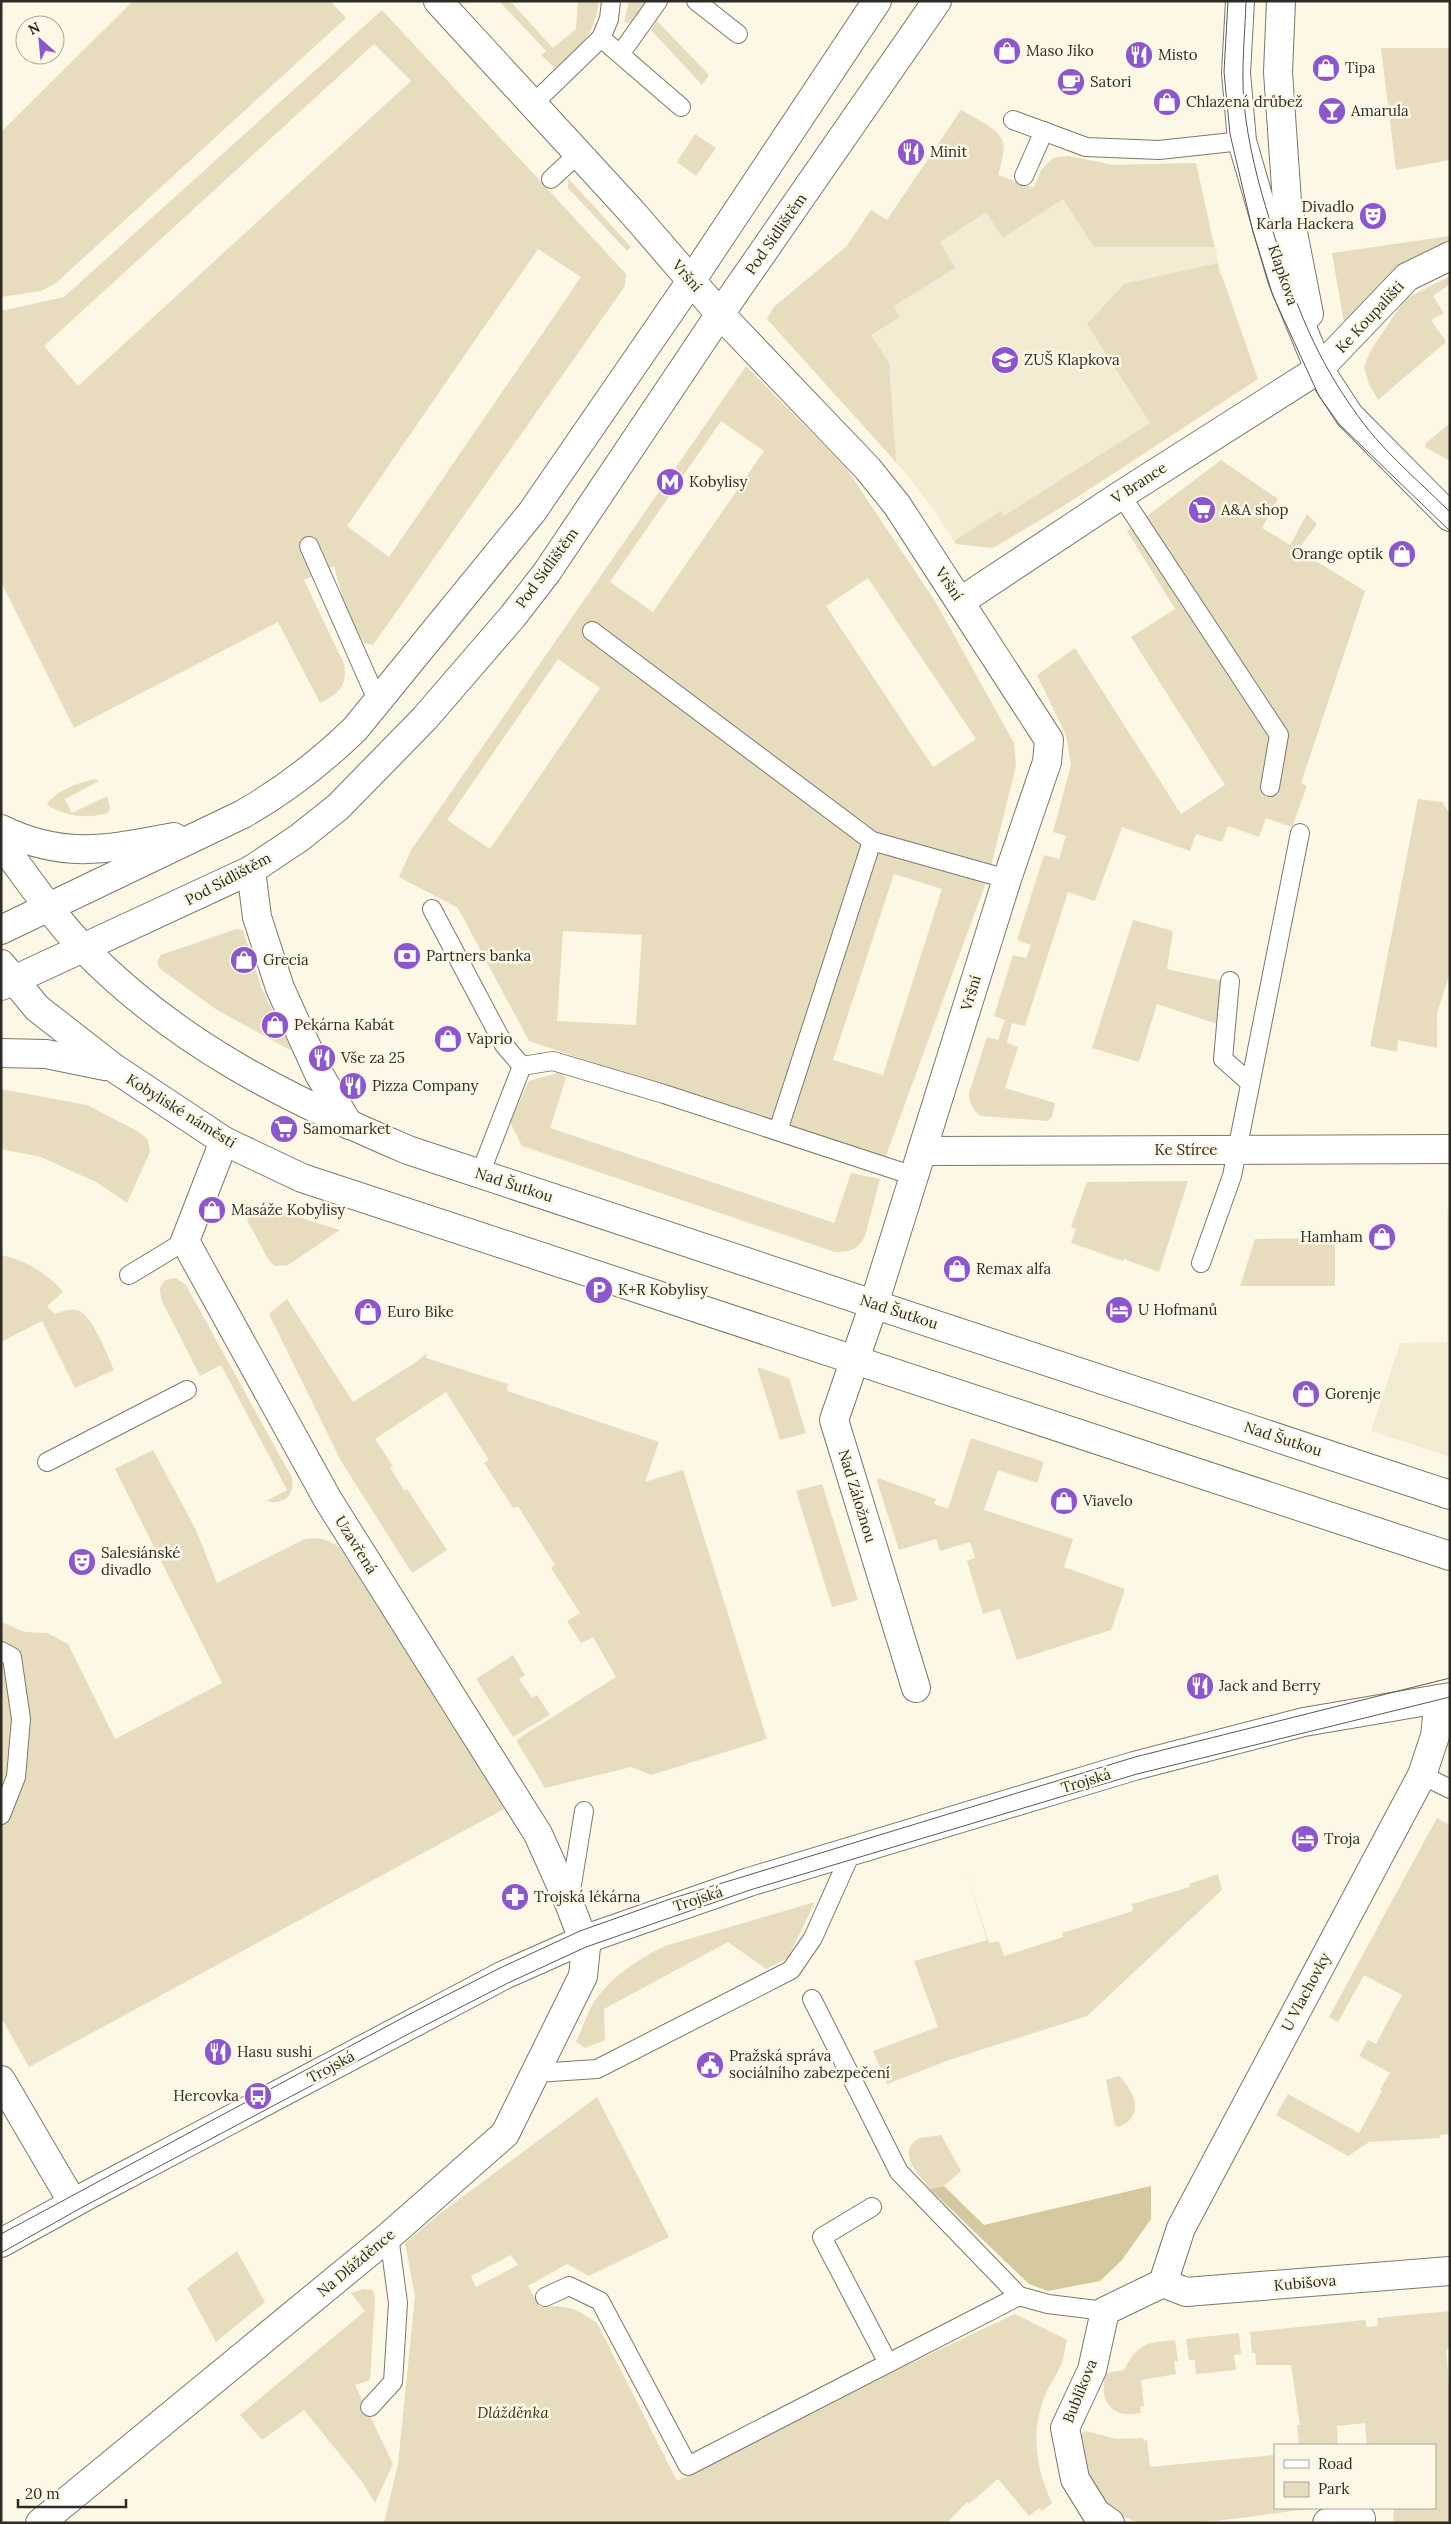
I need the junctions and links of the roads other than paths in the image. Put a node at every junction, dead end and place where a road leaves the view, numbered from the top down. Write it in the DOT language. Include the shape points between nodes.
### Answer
graph roads {
  1 [pos="438,1"];
  2 [pos="611,1"];
  3 [pos="658,1"];
  4 [pos="696,1"];
  5 [pos="876,1"];
  6 [pos="937,1"];
  7 [pos="1240,1"];
  8 [pos="1281,1"];
  9 [pos="738,34"];
  10 [pos="601,38"];
  11 [pos="620,53"];
  12 [pos="534,103"];
  13 [pos="681,107"];
  14 [pos="1014,120"];
  15 [pos="1044,131"];
  16 [pos="1242,141"];
  17 [pos="580,153"];
  18 [pos="1024,176"];
  19 [pos="551,179"];
  20 [pos="1450,256"];
  21 [pos="691,281"];
  22 [pos="720,314"];
  23 [pos="1319,369"];
  24 [pos="1121,494"];
  25 [pos="1450,517"];
  26 [pos="309,546"];
  27 [pos="961,601"];
  28 [pos="592,631"];
  29 [pos="378,702"];
  30 [pos="1270,787"];
  31 [pos="1,829"];
  32 [pos="212,830"];
  33 [pos="1300,834"];
  34 [pos="872,841"];
  35 [pos="1,843"];
  36 [pos="251,870"];
  37 [pos="1007,879"];
  38 [pos="49,907"];
  39 [pos="432,909"];
  40 [pos="1,930"];
  41 [pos="84,949"];
  42 [pos="5,977"];
  43 [pos="1230,981"];
  44 [pos="1,1053"];
  45 [pos="522,1066"];
  46 [pos="114,1068"];
  47 [pos="1249,1082"];
  48 [pos="349,1125"];
  49 [pos="778,1131"];
  50 [pos="224,1141"];
  51 [pos="1236,1149"];
  52 [pos="1450,1149"];
  53 [pos="918,1164"];
  54 [pos="480,1174"];
  55 [pos="184,1241"];
  56 [pos="1201,1263"];
  57 [pos="129,1275"];
  58 [pos="874,1304"];
  59 [pos="855,1360"];
  60 [pos="187,1390"];
  61 [pos="47,1462"];
  62 [pos="1450,1494"];
  63 [pos="1450,1556"];
  64 [pos="1,1651"];
  65 [pos="916,1688"];
  66 [pos="1444,1698"];
  67 [pos="1422,1775"];
  68 [pos="1450,1789"];
  69 [pos="584,1811"];
  70 [pos="1,1815"];
  71 [pos="851,1853"];
  72 [pos="569,1903"];
  73 [pos="583,1940"];
  74 [pos="812,1999"];
  75 [pos="536,2073"];
  76 [pos="1,2080"];
  77 [pos="73,2203"];
  78 [pos="872,2207"];
  79 [pos="389,2236"];
  80 [pos="1,2244"];
  81 [pos="1450,2271"];
  82 [pos="1163,2283"];
  83 [pos="1018,2296"];
  84 [pos="545,2297"];
  85 [pos="1105,2311"];
  86 [pos="888,2363"];
  87 [pos="370,2407"];
  88 [pos="1361,2516"];
  89 [pos="40,2523"];
  90 [pos="1110,2523"];
  91 [pos="1327,2523"];
  1 -- 12 [label="street, Vršní"];
  2 -- 10 [label="lane" via="609,19"];
  3 -- 11 [label="lane"];
  4 -- 9 [label="lane"];
  5 -- 21 [label="street"];
  6 -- 22 [label="street, Pod Sídlištěm"];
  7 -- 16 [label="street, Klapkova" via="1236,72"];
  8 -- 23 [label="street, Klapkova" via="1278,72 1287,202"];
  10 -- 11 [label="lane"];
  10 -- 12 [label="lane"];
  11 -- 13 [label="lane"];
  12 -- 17 [label="street, Vršní"];
  14 -- 15 [label="lane"];
  15 -- 16 [label="lane" via="1086,147 1159,150"];
  15 -- 18 [label="lane"];
  16 -- 23 [label="street, Klapkova" via="1282,279"];
  17 -- 19 [label="lane"];
  17 -- 21 [label="street, Vršní"];
  20 -- 23 [label="street, Ke Koupališti" via="1407,277"];
  21 -- 22 [label="street, Vršní"];
  21 -- 29 [label="street" via="532,512"];
  22 -- 27 [label="street, Vršní" via="868,469 897,505"];
  22 -- 36 [label="street, Pod Sídlištěm" via="547,572 513,616 425,718 338,807"];
  23 -- 24 [label="street, V Brance"];
  23 -- 25 [label="street, Klapkova" via="1349,415"];
  24 -- 27 [label="street, V Brance"];
  24 -- 30 [label="lane" via="1279,735"];
  26 -- 29 [label="lane"];
  27 -- 37 [label="street, Vršní" via="1049,740 1047,762"];
  28 -- 34 [label="lane"];
  29 -- 32 [label="street" via="329,754 302,776 274,796"];
  31 -- 32 [label="street" via="25,840 64,850 108,849"];
  32 -- 38 [label="street"];
  33 -- 47 [label="lane"];
  34 -- 37 [label="lane"];
  34 -- 49 [label="lane"];
  35 -- 38 [label="street"];
  36 -- 41 [label="street, Pod Sídlištěm"];
  36 -- 48 [label="street" via="257,917 280,988 319,1074"];
  37 -- 53 [label="street, Vršní"];
  38 -- 40 [label="street"];
  38 -- 41 [label="street"];
  39 -- 45 [label="lane" via="504,1045"];
  41 -- 42 [label="street, Pod Sídlištěm"];
  41 -- 48 [label="street" via="140,1000 209,1052"];
  42 -- 46 [label="street, Kobyliské náměstí" via="37,1008"];
  43 -- 47 [label="lane" via="1223,1059"];
  44 -- 46 [label="street" via="46,1054"];
  45 -- 49 [label="lane" via="553,1061"];
  45 -- 54 [label="lane"];
  46 -- 50 [label="street, Kobyliské náměstí"];
  47 -- 51 [label="lane"];
  48 -- 54 [label="street, Nad Šutkou" via="408,1150"];
  49 -- 53 [label="lane"];
  50 -- 55 [label="street"];
  50 -- 59 [label="street, Kobyliské náměstí" via="302,1178"];
  51 -- 52 [label="street, Ke Stírce"];
  51 -- 53 [label="street, Ke Stírce"];
  51 -- 56 [label="lane" via="1231,1181"];
  53 -- 58 [label="street, Vršní"];
  54 -- 58 [label="street, Nad Šutkou"];
  55 -- 57 [label="lane"];
  55 -- 72 [label="street, Uzavřená" via="328,1500 538,1834"];
  58 -- 59 [label="street, Nad Záložnou"];
  58 -- 62 [label="street, Nad Šutkou"];
  59 -- 63 [label="street"];
  59 -- 65 [label="street, Nad Záložnou" via="834,1420"];
  60 -- 61 [label="lane"];
  64 -- 70 [label="lane" via="12,1657 21,1719 16,1777"];
  66 -- 67 [label="street, U Vlachovky"];
  66 -- 71 [label="street, Trojská" via="1304,1722 1134,1766"];
  67 -- 68 [label="lane"];
  67 -- 82 [label="street, U Vlachovky" via="1181,2228"];
  69 -- 72 [label="lane"];
  71 -- 73 [label="street, Trojská" via="672,1907"];
  71 -- 75 [label="lane" via="813,1938 791,1970 597,2069"];
  72 -- 73 [label="street, Uzavřená"];
  73 -- 75 [label="street, Na Dlážděnce" via="586,1948 583,1976"];
  73 -- 77 [label="street, Trojská" via="504,1975"];
  74 -- 83 [label="lane" via="898,2172"];
  75 -- 79 [label="street, Na Dlážděnce" via="505,2134"];
  76 -- 77 [label="street"];
  77 -- 80 [label="street, Trojská"];
  78 -- 86 [label="lane" via="822,2237"];
  79 -- 87 [label="lane" via="398,2304 393,2382"];
  79 -- 89 [label="street, Na Dlážděnce"];
  81 -- 82 [label="street, Kubišova" via="1186,2292"];
  82 -- 85 [label="street"];
  83 -- 85 [label="lane" via="1048,2304"];
  83 -- 86 [label="lane"];
  84 -- 86 [label="lane" via="569,2286 600,2301 688,2466"];
  85 -- 90 [label="street, Bublíkova" via="1092,2370 1065,2428 1075,2479 1096,2513"];
  88 -- 91 [label="street"];
}
